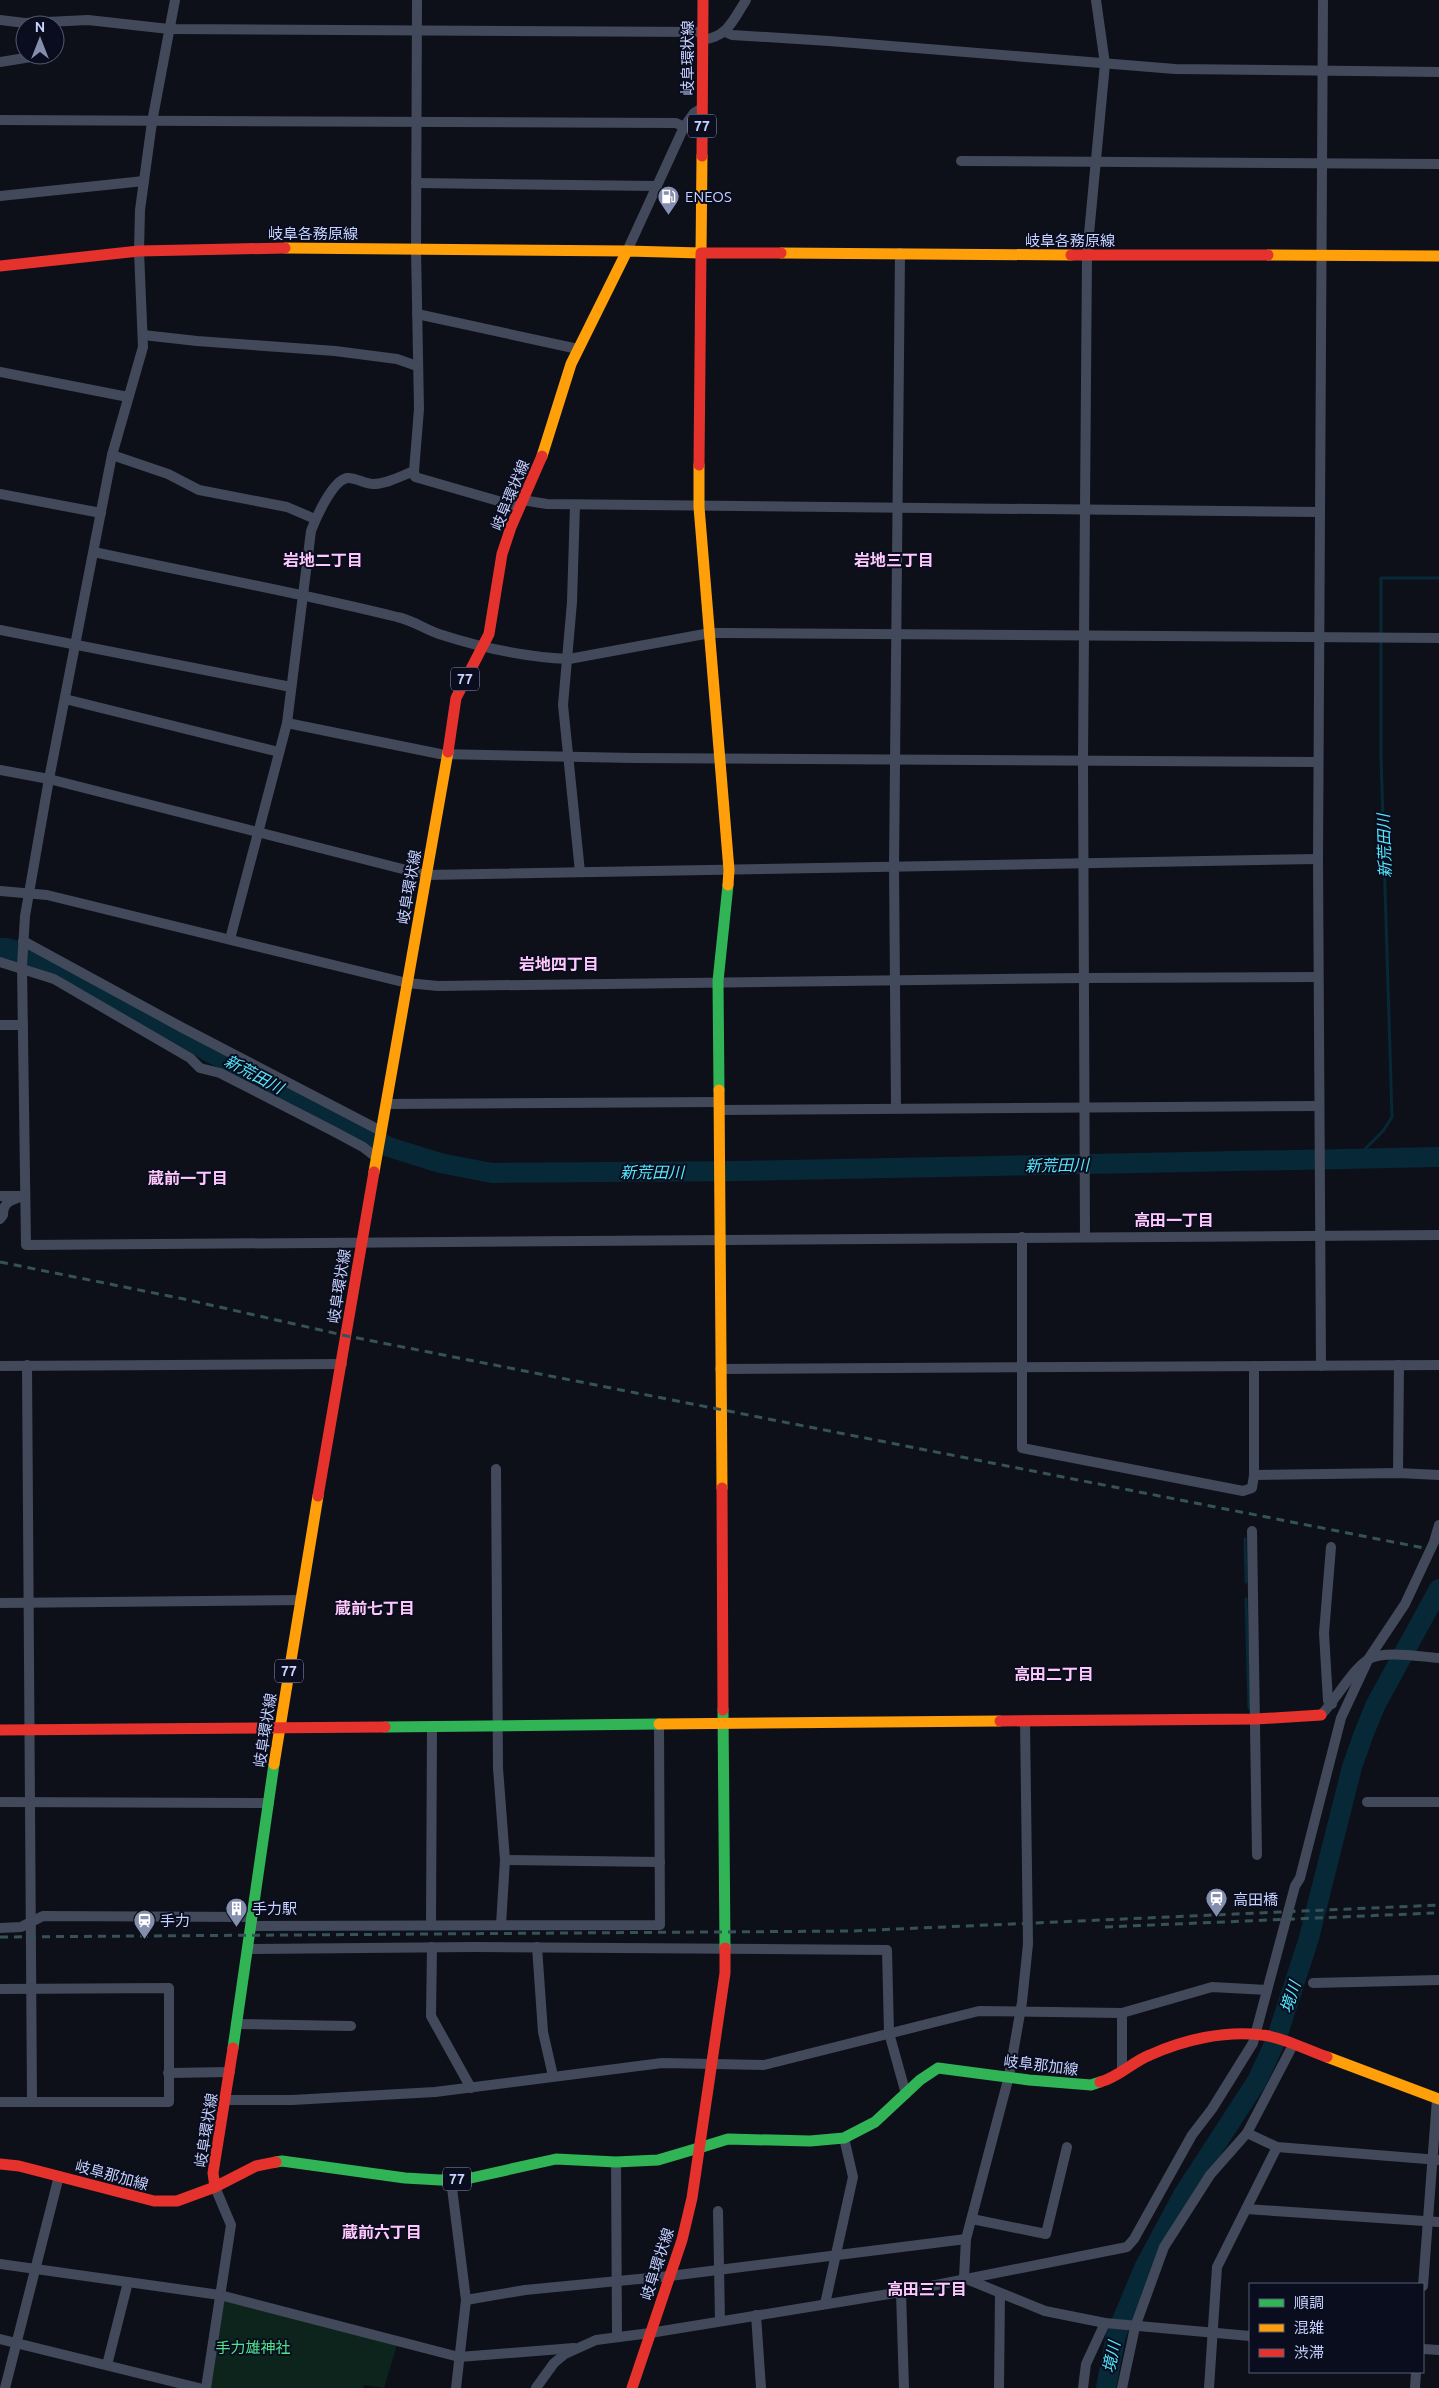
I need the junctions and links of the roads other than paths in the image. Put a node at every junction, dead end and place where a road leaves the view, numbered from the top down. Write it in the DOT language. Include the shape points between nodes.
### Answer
graph roads {
  1 [pos="175,0"];
  2 [pos="418,0"];
  3 [pos="703,0"];
  4 [pos="746,0"];
  5 [pos="1096,0"];
  6 [pos="1323,0"];
  7 [pos="0,20"];
  8 [pos="65,21"];
  9 [pos="15,22"];
  10 [pos="169,29"];
  11 [pos="418,30"];
  12 [pos="725,32"];
  13 [pos="702,36"];
  14 [pos="15,60"];
  15 [pos="0,62"];
  16 [pos="1104,64"];
  17 [pos="1323,72"];
  18 [pos="1439,72"];
  19 [pos="702,108"];
  20 [pos="0,120"];
  21 [pos="152,122"];
  22 [pos="417,122"];
  23 [pos="684,127"];
  24 [pos="961,161"];
  25 [pos="1097,161"];
  26 [pos="1322,164"];
  27 [pos="1439,164"];
  28 [pos="144,181"];
  29 [pos="416,183"];
  30 [pos="657,186"];
  31 [pos="0,196"];
  32 [pos="416,249"];
  33 [pos="139,251"];
  34 [pos="627,251"];
  35 [pos="700,253"];
  36 [pos="900,254"];
  37 [pos="1087,255"];
  38 [pos="1322,256"];
  39 [pos="1439,256"];
  40 [pos="0,266"];
  41 [pos="416,314"];
  42 [pos="143,335"];
  43 [pos="578,349"];
  44 [pos="417,366"];
  45 [pos="0,372"];
  46 [pos="128,397"];
  47 [pos="112,455"];
  48 [pos="414,471"];
  49 [pos="0,494"];
  50 [pos="521,504"];
  51 [pos="575,505"];
  52 [pos="699,507"];
  53 [pos="898,508"];
  54 [pos="1085,510"];
  55 [pos="1319,512"];
  56 [pos="101,513"];
  57 [pos="315,520"];
  58 [pos="94,552"];
  59 [pos="302,596"];
  60 [pos="0,630"];
  61 [pos="710,633"];
  62 [pos="896,634"];
  63 [pos="1084,635"];
  64 [pos="1319,638"];
  65 [pos="1439,638"];
  66 [pos="76,645"];
  67 [pos="483,648"];
  68 [pos="569,658"];
  69 [pos="291,687"];
  70 [pos="65,699"];
  71 [pos="287,723"];
  72 [pos="279,752"];
  73 [pos="448,754"];
  74 [pos="569,757"];
  75 [pos="721,758"];
  76 [pos="895,759"];
  77 [pos="1083,760"];
  78 [pos="1318,762"];
  79 [pos="0,770"];
  80 [pos="49,779"];
  81 [pos="258,832"];
  82 [pos="1318,859"];
  83 [pos="1083,863"];
  84 [pos="894,867"];
  85 [pos="729,870"];
  86 [pos="580,872"];
  87 [pos="426,875"];
  88 [pos="0,891"];
  89 [pos="28,892"];
  90 [pos="230,939"];
  91 [pos="23,944"];
  92 [pos="0,962"];
  93 [pos="22,968"];
  94 [pos="1084,978"];
  95 [pos="1318,978"];
  96 [pos="894,980"];
  97 [pos="718,981"];
  98 [pos="407,983"];
  99 [pos="0,1025"];
  100 [pos="23,1025"];
  101 [pos="387,1104"];
  102 [pos="719,1106"];
  103 [pos="1319,1106"];
  104 [pos="1085,1107"];
  105 [pos="896,1108"];
  106 [pos="381,1131"];
  107 [pos="376,1158"];
  108 [pos="0,1196"];
  109 [pos="24,1196"];
  110 [pos="0,1219"];
  111 [pos="1320,1235"];
  112 [pos="1439,1235"];
  113 [pos="1022,1237"];
  114 [pos="1085,1237"];
  115 [pos="720,1239"];
  116 [pos="361,1243"];
  117 [pos="342,1364"];
  118 [pos="27,1365"];
  119 [pos="1399,1365"];
  120 [pos="1439,1365"];
  121 [pos="0,1366"];
  122 [pos="1023,1366"];
  123 [pos="1254,1366"];
  124 [pos="1321,1366"];
  125 [pos="720,1369"];
  126 [pos="496,1469"];
  127 [pos="1398,1473"];
  128 [pos="1254,1475"];
  129 [pos="1439,1475"];
  130 [pos="1439,1525"];
  131 [pos="1252,1531"];
  132 [pos="1331,1547"];
  133 [pos="301,1600"];
  134 [pos="0,1602"];
  135 [pos="28,1602"];
  136 [pos="1370,1658"];
  137 [pos="1439,1658"];
  138 [pos="1332,1704"];
  139 [pos="1320,1715"];
  140 [pos="1256,1719"];
  141 [pos="1025,1722"];
  142 [pos="723,1724"];
  143 [pos="659,1725"];
  144 [pos="498,1726"];
  145 [pos="432,1727"];
  146 [pos="279,1728"];
  147 [pos="30,1729"];
  148 [pos="0,1730"];
  149 [pos="30,1801"];
  150 [pos="0,1802"];
  151 [pos="1367,1802"];
  152 [pos="1439,1802"];
  153 [pos="269,1803"];
  154 [pos="1257,1855"];
  155 [pos="505,1860"];
  156 [pos="660,1862"];
  157 [pos="32,1920"];
  158 [pos="251,1922"];
  159 [pos="431,1925"];
  160 [pos="501,1925"];
  161 [pos="0,1928"];
  162 [pos="432,1947"];
  163 [pos="538,1947"];
  164 [pos="725,1948"];
  165 [pos="247,1950"];
  166 [pos="1439,1980"];
  167 [pos="1313,1983"];
  168 [pos="0,1989"];
  169 [pos="33,1989"];
  170 [pos="1267,1990"];
  171 [pos="1020,2010"];
  172 [pos="1122,2013"];
  173 [pos="236,2024"];
  174 [pos="350,2026"];
  175 [pos="889,2033"];
  176 [pos="1259,2034"];
  177 [pos="1290,2044"];
  178 [pos="714,2062"];
  179 [pos="230,2072"];
  180 [pos="1122,2072"];
  181 [pos="168,2073"];
  182 [pos="553,2076"];
  183 [pos="1009,2076"];
  184 [pos="471,2088"];
  185 [pos="906,2094"];
  186 [pos="1438,2099"];
  187 [pos="226,2100"];
  188 [pos="0,2102"];
  189 [pos="32,2102"];
  190 [pos="1247,2133"];
  191 [pos="844,2138"];
  192 [pos="702,2147"];
  193 [pos="1067,2147"];
  194 [pos="1277,2147"];
  195 [pos="1436,2160"];
  196 [pos="616,2162"];
  197 [pos="0,2164"];
  198 [pos="59,2176"];
  199 [pos="451,2180"];
  200 [pos="215,2187"];
  201 [pos="1246,2209"];
  202 [pos="718,2212"];
  203 [pos="972,2219"];
  204 [pos="1434,2222"];
  205 [pos="966,2239"];
  206 [pos="838,2254"];
  207 [pos="0,2264"];
  208 [pos="35,2268"];
  209 [pos="718,2270"];
  210 [pos="670,2276"];
  211 [pos="964,2278"];
  212 [pos="616,2280"];
  213 [pos="128,2282"];
  214 [pos="1424,2283"];
  215 [pos="901,2292"];
  216 [pos="1000,2294"];
  217 [pos="220,2295"];
  218 [pos="466,2300"];
  219 [pos="825,2304"];
  220 [pos="756,2315"];
  221 [pos="720,2321"];
  222 [pos="1105,2323"];
  223 [pos="1135,2326"];
  224 [pos="650,2333"];
  225 [pos="1212,2333"];
  226 [pos="617,2336"];
  227 [pos="1249,2336"];
  228 [pos="0,2339"];
  229 [pos="16,2343"];
  230 [pos="577,2348"];
  231 [pos="1424,2349"];
  232 [pos="1439,2350"];
  233 [pos="459,2356"];
  234 [pos="107,2366"];
  235 [pos="1416,2373"];
  236 [pos="4,2388"];
  237 [pos="199,2388"];
  238 [pos="206,2388"];
  239 [pos="456,2388"];
  240 [pos="536,2388"];
  241 [pos="632,2388"];
  242 [pos="761,2388"];
  243 [pos="904,2388"];
  244 [pos="998,2388"];
  245 [pos="1083,2388"];
  246 [pos="1122,2388"];
  247 [pos="1209,2388"];
  248 [pos="1415,2388"];
  1 -- 10 [label="street"];
  2 -- 11 [label="street"];
  3 -- 13 [label="main road, 岐阜環状線 / 77"];
  4 -- 12 [label="street"];
  5 -- 16 [label="street"];
  6 -- 17 [label="street"];
  7 -- 9 [label="street"];
  8 -- 10 [label="street" via="88,20"];
  10 -- 11 [label="street"];
  10 -- 21 [label="street"];
  11 -- 13 [label="street"];
  11 -- 22 [label="street"];
  12 -- 13 [label="street" via="712,39"];
  12 -- 16 [label="street"];
  13 -- 19 [label="main road, 岐阜環状線 / 77"];
  14 -- 15 [label="street"];
  16 -- 17 [label="street"];
  16 -- 25 [label="street"];
  17 -- 18 [label="street"];
  17 -- 26 [label="street"];
  19 -- 23 [label="street"];
  19 -- 35 [label="main road, 岐阜環状線 / 77"];
  20 -- 21 [label="street"];
  21 -- 22 [label="street"];
  21 -- 28 [label="street"];
  22 -- 23 [label="street" via="676,123"];
  22 -- 29 [label="street"];
  23 -- 30 [label="street"];
  24 -- 25 [label="street"];
  25 -- 26 [label="street"];
  25 -- 37 [label="street"];
  26 -- 27 [label="street"];
  26 -- 38 [label="street"];
  28 -- 31 [label="street"];
  28 -- 33 [label="street"];
  29 -- 30 [label="street"];
  29 -- 32 [label="street"];
  30 -- 34 [label="street"];
  32 -- 33 [label="main road, 岐阜各務原線"];
  32 -- 34 [label="main road, 岐阜各務原線"];
  32 -- 41 [label="street"];
  33 -- 40 [label="main road, 岐阜各務原線"];
  33 -- 42 [label="street"];
  34 -- 35 [label="main road"];
  34 -- 43 [label="main road, 岐阜環状線 / 77"];
  35 -- 36 [label="main road, 岐阜各務原線"];
  35 -- 52 [label="main road, 岐阜環状線"];
  36 -- 37 [label="main road, 岐阜各務原線"];
  36 -- 53 [label="street"];
  37 -- 38 [label="main road, 岐阜各務原線"];
  37 -- 54 [label="street"];
  38 -- 39 [label="main road, 岐阜各務原線"];
  38 -- 55 [label="street"];
  41 -- 43 [label="street"];
  41 -- 44 [label="street"];
  42 -- 44 [label="street" via="335,351 396,359"];
  42 -- 46 [label="street" via="143,347"];
  43 -- 50 [label="main road, 岐阜環状線 / 77" via="543,454"];
  44 -- 48 [label="street" via="419,409"];
  45 -- 46 [label="street"];
  46 -- 47 [label="street"];
  47 -- 56 [label="street"];
  47 -- 57 [label="street" via="168,474 199,490 287,507"];
  48 -- 50 [label="street" via="416,477"];
  48 -- 57 [label="street" via="373,484 348,478 339,482"];
  49 -- 56 [label="street"];
  50 -- 51 [label="street"];
  50 -- 67 [label="main road, 岐阜環状線 / 77" via="502,554 489,634"];
  51 -- 52 [label="street"];
  51 -- 68 [label="street"];
  52 -- 53 [label="street"];
  52 -- 61 [label="main road, 岐阜環状線"];
  53 -- 54 [label="street"];
  53 -- 62 [label="street"];
  54 -- 55 [label="street"];
  54 -- 63 [label="street"];
  55 -- 64 [label="street"];
  56 -- 58 [label="street"];
  57 -- 59 [label="street"];
  58 -- 59 [label="street"];
  58 -- 66 [label="street"];
  59 -- 67 [label="street" via="404,618"];
  59 -- 69 [label="street"];
  60 -- 66 [label="street"];
  61 -- 62 [label="street"];
  61 -- 68 [label="street"];
  61 -- 75 [label="main road, 岐阜環状線"];
  62 -- 63 [label="street"];
  62 -- 76 [label="street"];
  63 -- 64 [label="street"];
  63 -- 77 [label="street"];
  64 -- 65 [label="street"];
  64 -- 78 [label="street"];
  66 -- 69 [label="street"];
  66 -- 70 [label="street"];
  67 -- 68 [label="street" via="546,658"];
  67 -- 73 [label="main road, 岐阜環状線 / 77" via="456,698"];
  68 -- 74 [label="street" via="563,694"];
  69 -- 71 [label="street"];
  70 -- 72 [label="street"];
  70 -- 80 [label="street"];
  71 -- 72 [label="street"];
  71 -- 73 [label="street"];
  72 -- 81 [label="street"];
  73 -- 74 [label="street"];
  73 -- 87 [label="main road, 岐阜環状線 / 77"];
  74 -- 75 [label="street"];
  74 -- 86 [label="street"];
  75 -- 76 [label="street"];
  75 -- 85 [label="main road, 岐阜環状線"];
  76 -- 77 [label="street"];
  76 -- 84 [label="street"];
  77 -- 78 [label="street"];
  77 -- 83 [label="street"];
  78 -- 82 [label="street"];
  79 -- 80 [label="street"];
  80 -- 81 [label="street"];
  80 -- 89 [label="street"];
  81 -- 87 [label="street"];
  81 -- 90 [label="street"];
  82 -- 83 [label="street"];
  82 -- 95 [label="street"];
  83 -- 84 [label="street"];
  83 -- 94 [label="street"];
  84 -- 85 [label="street"];
  84 -- 96 [label="street"];
  85 -- 86 [label="street"];
  85 -- 97 [label="main road, 岐阜環状線"];
  86 -- 87 [label="street"];
  87 -- 98 [label="main road, 岐阜環状線 / 77"];
  88 -- 89 [label="street"];
  89 -- 90 [label="street"];
  89 -- 91 [label="street"];
  90 -- 98 [label="street"];
  91 -- 93 [label="street"];
  91 -- 106 [label="street"];
  92 -- 93 [label="street"];
  93 -- 100 [label="street"];
  93 -- 107 [label="street" via="54,979 182,1053 200,1068 220,1073 309,1118 363,1147"];
  94 -- 95 [label="street"];
  94 -- 96 [label="street"];
  94 -- 104 [label="street"];
  95 -- 103 [label="street"];
  96 -- 97 [label="street"];
  96 -- 105 [label="street"];
  97 -- 98 [label="street" via="438,986"];
  97 -- 102 [label="main road, 岐阜環状線"];
  98 -- 101 [label="main road, 岐阜環状線 / 77"];
  99 -- 100 [label="street"];
  100 -- 109 [label="street"];
  101 -- 102 [label="street"];
  101 -- 106 [label="main road, 岐阜環状線 / 77"];
  102 -- 105 [label="street"];
  102 -- 115 [label="main road, 岐阜環状線"];
  103 -- 104 [label="street"];
  103 -- 111 [label="street"];
  104 -- 105 [label="street"];
  104 -- 114 [label="street"];
  106 -- 107 [label="main road, 岐阜環状線 / 77"];
  107 -- 116 [label="main road, 岐阜環状線 / 77"];
  108 -- 109 [label="street"];
  109 -- 110 [label="street" via="7,1201"];
  109 -- 116 [label="street" via="26,1244"];
  111 -- 112 [label="street"];
  111 -- 114 [label="street"];
  111 -- 124 [label="street"];
  113 -- 114 [label="street"];
  113 -- 115 [label="street"];
  113 -- 122 [label="street"];
  115 -- 116 [label="street"];
  115 -- 125 [label="main road, 岐阜環状線"];
  116 -- 117 [label="main road, 岐阜環状線 / 77"];
  117 -- 118 [label="street"];
  117 -- 133 [label="main road, 岐阜環状線 / 77"];
  118 -- 121 [label="street"];
  118 -- 135 [label="street"];
  119 -- 120 [label="street"];
  119 -- 124 [label="street"];
  119 -- 127 [label="street"];
  122 -- 123 [label="street"];
  122 -- 125 [label="street"];
  122 -- 128 [label="street" via="1022,1448 1243,1491 1252,1488"];
  123 -- 124 [label="street"];
  123 -- 128 [label="street"];
  125 -- 142 [label="main road, 岐阜環状線"];
  126 -- 144 [label="street"];
  127 -- 128 [label="street"];
  127 -- 129 [label="street"];
  130 -- 136 [label="street" via="1405,1604"];
  131 -- 140 [label="street"];
  132 -- 138 [label="street" via="1324,1632 1328,1701"];
  133 -- 135 [label="street"];
  133 -- 146 [label="main road, 岐阜環状線 / 77"];
  134 -- 135 [label="street"];
  135 -- 147 [label="street"];
  136 -- 137 [label="street"];
  136 -- 138 [label="street" via="1358,1668"];
  136 -- 170 [label="street" via="1341,1718"];
  138 -- 139 [label="street"];
  139 -- 140 [label="main road"];
  140 -- 141 [label="main road"];
  140 -- 154 [label="street"];
  141 -- 142 [label="main road"];
  141 -- 171 [label="street" via="1028,1944"];
  142 -- 143 [label="main road"];
  142 -- 164 [label="main road, 岐阜環状線"];
  143 -- 144 [label="main road"];
  143 -- 156 [label="street"];
  144 -- 145 [label="main road"];
  144 -- 155 [label="street"];
  145 -- 146 [label="main road"];
  145 -- 159 [label="street"];
  146 -- 147 [label="main road"];
  146 -- 153 [label="main road, 岐阜環状線 / 77"];
  147 -- 148 [label="main road"];
  147 -- 149 [label="street"];
  149 -- 150 [label="street"];
  149 -- 153 [label="street"];
  149 -- 157 [label="street"];
  151 -- 152 [label="street"];
  153 -- 158 [label="main road, 岐阜環状線 / 77"];
  155 -- 156 [label="street"];
  155 -- 160 [label="street"];
  156 -- 160 [label="street" via="660,1924"];
  157 -- 158 [label="street" via="43,1916"];
  157 -- 161 [label="street" via="21,1927"];
  157 -- 169 [label="street"];
  158 -- 159 [label="street"];
  158 -- 165 [label="main road, 岐阜環状線 / 77"];
  159 -- 160 [label="street"];
  162 -- 163 [label="street"];
  162 -- 165 [label="street"];
  162 -- 184 [label="street" via="431,2016"];
  163 -- 164 [label="street"];
  163 -- 182 [label="street" via="543,2032"];
  164 -- 175 [label="street" via="887,1950"];
  164 -- 178 [label="main road, 岐阜環状線"];
  165 -- 173 [label="main road, 岐阜環状線 / 77"];
  166 -- 167 [label="street"];
  168 -- 169 [label="street"];
  169 -- 181 [label="street" via="169,1988"];
  169 -- 189 [label="street"];
  170 -- 172 [label="street" via="1212,1987"];
  170 -- 176 [label="street"];
  171 -- 172 [label="street"];
  171 -- 175 [label="street" via="979,2011"];
  171 -- 183 [label="street"];
  172 -- 180 [label="street"];
  173 -- 174 [label="street"];
  173 -- 179 [label="main road, 岐阜環状線 / 77"];
  175 -- 178 [label="street" via="764,2065"];
  175 -- 185 [label="street"];
  176 -- 177 [label="main road, 岐阜那加線"];
  176 -- 180 [label="main road, 岐阜那加線" via="1225,2034 1184,2043 1149,2055"];
  176 -- 211 [label="street" via="1192,2135 1127,2247"];
  177 -- 186 [label="main road, 岐阜那加線"];
  177 -- 190 [label="street"];
  178 -- 182 [label="street" via="662,2062"];
  178 -- 192 [label="main road, 岐阜環状線"];
  179 -- 181 [label="street"];
  179 -- 187 [label="main road, 岐阜環状線 / 77"];
  180 -- 183 [label="main road, 岐阜那加線" via="1091,2085"];
  181 -- 189 [label="street" via="169,2102"];
  182 -- 184 [label="street"];
  183 -- 185 [label="main road, 岐阜那加線" via="938,2068"];
  183 -- 203 [label="street"];
  184 -- 187 [label="street" via="292,2100"];
  185 -- 191 [label="main road, 岐阜那加線" via="875,2122"];
  186 -- 195 [label="street"];
  187 -- 200 [label="main road, 岐阜環状線 / 77" via="213,2173"];
  188 -- 189 [label="street"];
  190 -- 194 [label="street"];
  190 -- 223 [label="street" via="1210,2175 1164,2247"];
  191 -- 192 [label="main road, 岐阜那加線" via="810,2142 728,2139"];
  191 -- 206 [label="street" via="853,2177"];
  192 -- 196 [label="main road, 岐阜環状線 / 77" via="658,2160"];
  192 -- 210 [label="main road, 岐阜環状線" via="688,2219"];
  193 -- 203 [label="street" via="1046,2234"];
  194 -- 195 [label="street"];
  194 -- 201 [label="street"];
  195 -- 204 [label="street"];
  196 -- 199 [label="main road, 岐阜環状線 / 77" via="546,2160"];
  196 -- 212 [label="street"];
  197 -- 198 [label="main road, 岐阜那加線"];
  198 -- 200 [label="main road, 岐阜那加線" via="154,2201 177,2202"];
  198 -- 208 [label="street"];
  199 -- 200 [label="main road, 岐阜環状線 / 77" via="405,2178 282,2160 256,2166"];
  199 -- 218 [label="street"];
  200 -- 217 [label="street" via="231,2225"];
  201 -- 204 [label="street"];
  201 -- 225 [label="street" via="1217,2267"];
  202 -- 209 [label="street"];
  203 -- 205 [label="street"];
  204 -- 214 [label="street"];
  205 -- 206 [label="street"];
  205 -- 211 [label="street"];
  206 -- 209 [label="street"];
  206 -- 219 [label="street"];
  207 -- 208 [label="street"];
  208 -- 213 [label="street"];
  208 -- 229 [label="street"];
  209 -- 210 [label="street"];
  209 -- 221 [label="street"];
  210 -- 212 [label="street"];
  210 -- 224 [label="main road, 岐阜環状線"];
  211 -- 215 [label="street"];
  211 -- 216 [label="street"];
  212 -- 218 [label="street"];
  212 -- 226 [label="street"];
  213 -- 217 [label="street"];
  213 -- 234 [label="street"];
  215 -- 219 [label="street"];
  215 -- 243 [label="street"];
  216 -- 222 [label="street" via="1045,2311"];
  216 -- 244 [label="street"];
  217 -- 233 [label="street"];
  217 -- 238 [label="street"];
  218 -- 233 [label="street"];
  219 -- 220 [label="street"];
  220 -- 221 [label="street"];
  220 -- 242 [label="street"];
  221 -- 224 [label="street"];
  222 -- 223 [label="street"];
  222 -- 245 [label="street" via="1086,2364"];
  223 -- 225 [label="street"];
  223 -- 246 [label="street"];
  224 -- 226 [label="street"];
  224 -- 241 [label="main road, 岐阜環状線"];
  225 -- 227 [label="street"];
  225 -- 247 [label="street"];
  226 -- 230 [label="street"];
  228 -- 229 [label="street"];
  229 -- 234 [label="street"];
  229 -- 236 [label="street"];
  230 -- 233 [label="street"];
  230 -- 240 [label="street" via="554,2363"];
  231 -- 232 [label="street"];
  233 -- 239 [label="street"];
  234 -- 237 [label="street"];
  235 -- 248 [label="street"];
}
